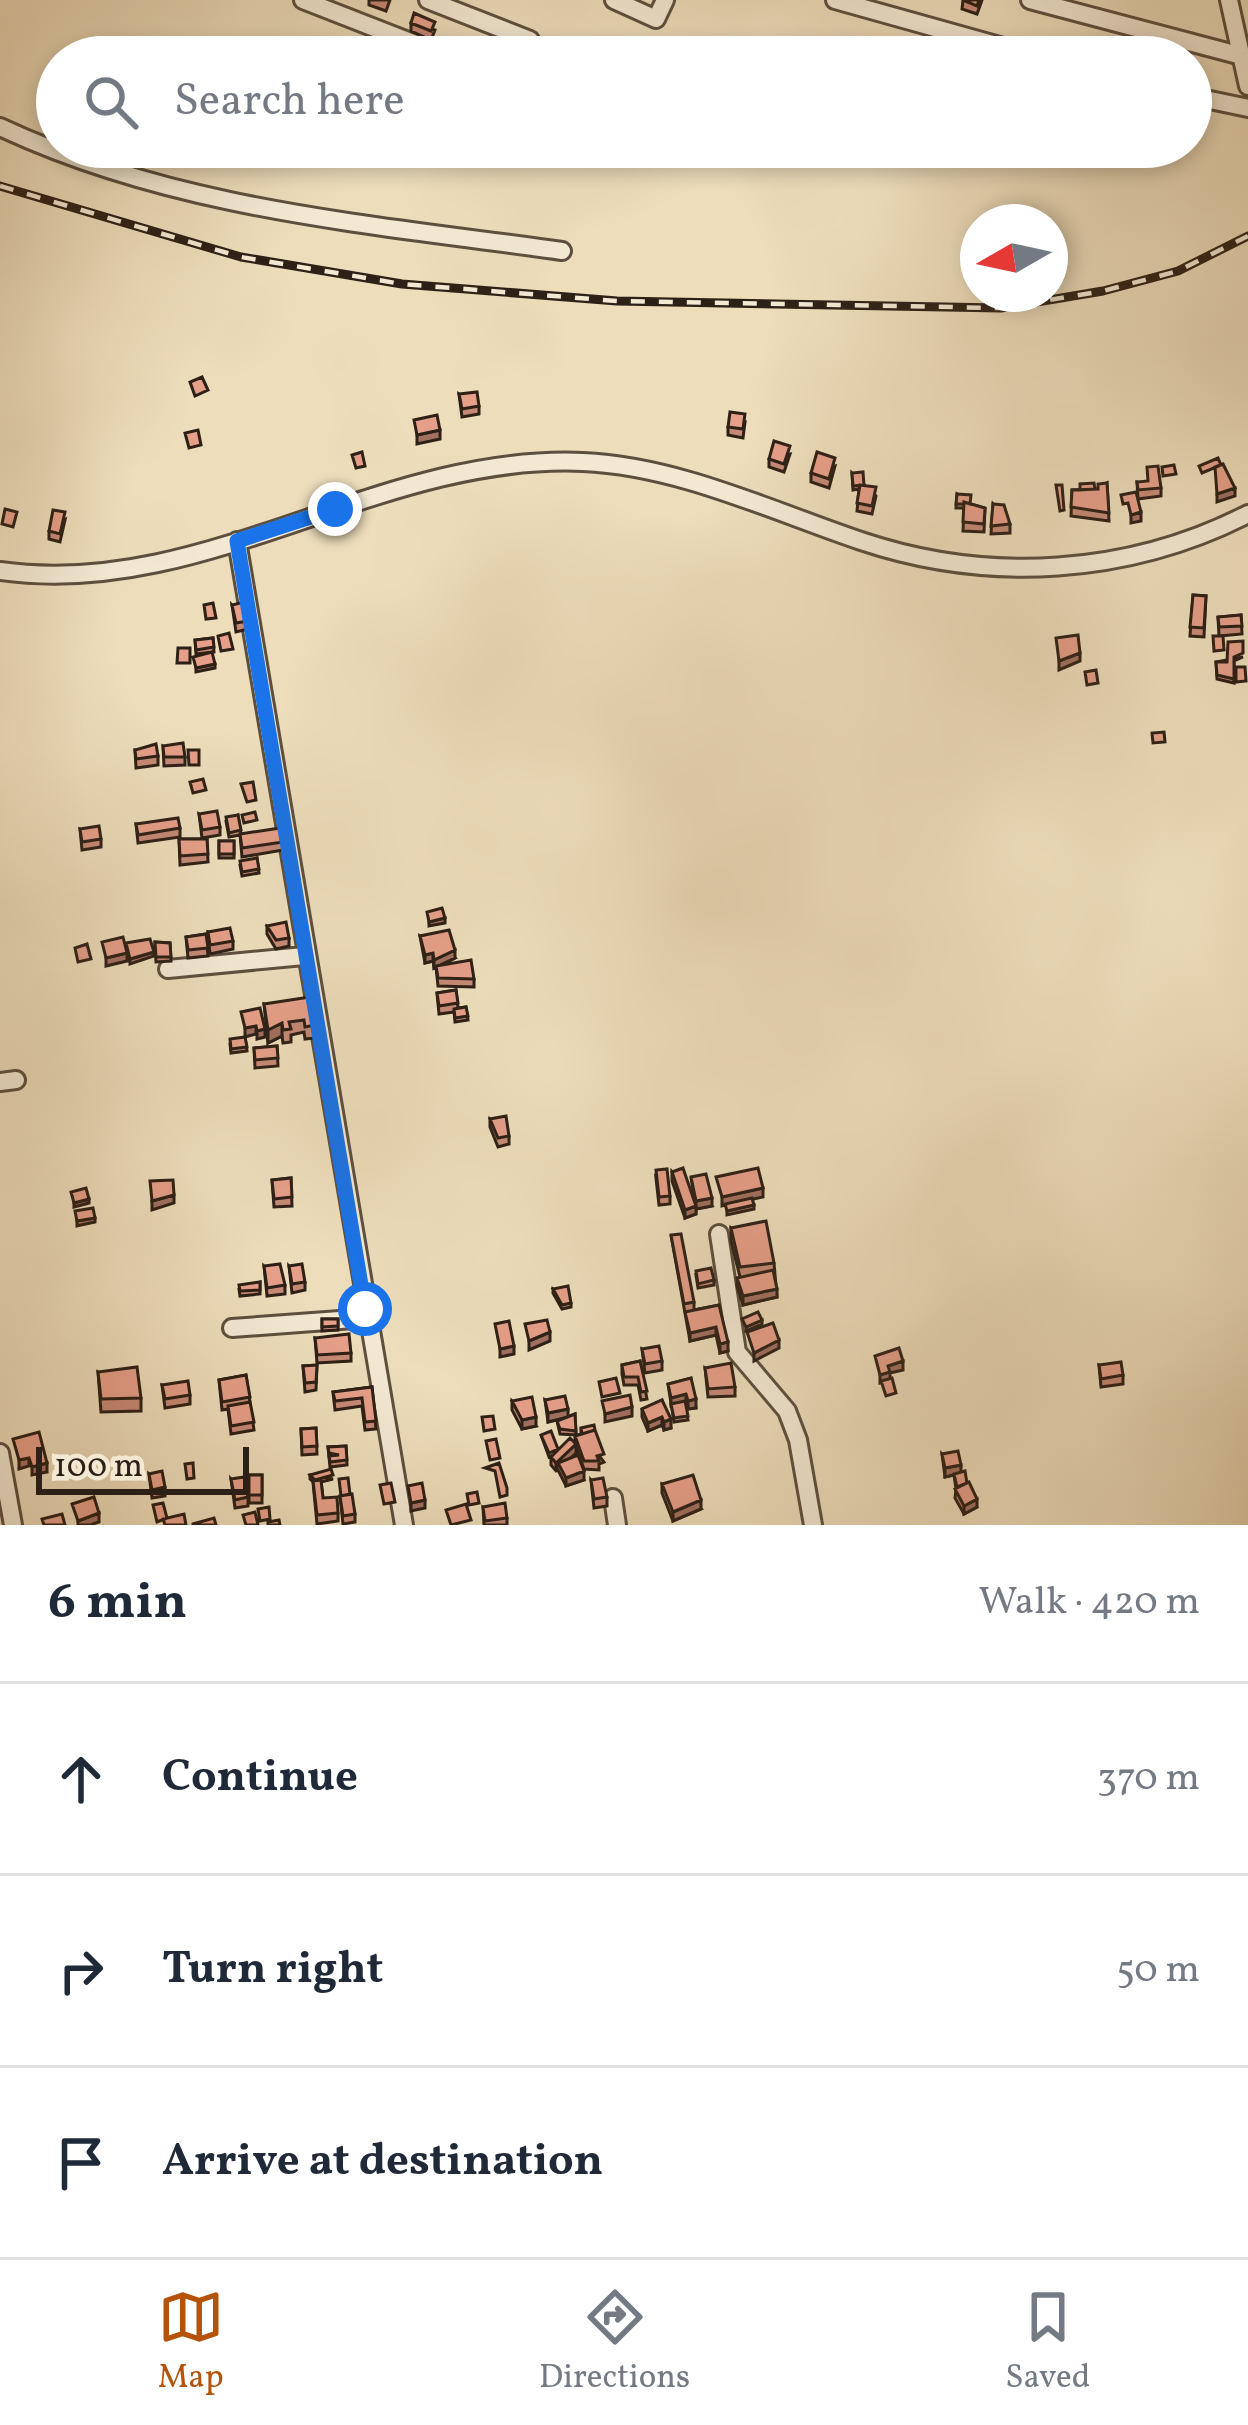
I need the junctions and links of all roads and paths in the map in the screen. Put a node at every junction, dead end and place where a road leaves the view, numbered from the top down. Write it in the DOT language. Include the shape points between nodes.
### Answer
graph roads {
  1 [pos="303,0"];
  2 [pos="428,0"];
  3 [pos="614,0"];
  4 [pos="665,0"];
  5 [pos="835,0"];
  6 [pos="1030,0"];
  7 [pos="1229,0"];
  8 [pos="395,36"];
  9 [pos="520,36"];
  10 [pos="964,36"];
  11 [pos="1166,36"];
  12 [pos="1212,48"];
  13 [pos="1241,56"];
  14 [pos="1248,86"];
  15 [pos="1212,100"];
  16 [pos="1248,108"];
  17 [pos="0,128"];
  18 [pos="36,141"];
  19 [pos="107,168"];
  20 [pos="562,251"];
  21 [pos="1248,514"];
  22 [pos="237,541"];
  23 [pos="0,571"];
  24 [pos="304,956"];
  25 [pos="168,968"];
  26 [pos="719,1234"];
  27 [pos="367,1318"];
  28 [pos="232,1328"];
  29 [pos="0,1453"];
  30 [pos="613,1498"];
  31 [pos="14,1525"];
  32 [pos="404,1525"];
  33 [pos="617,1525"];
  34 [pos="813,1525"];
  1 -- 8 [label="street"];
  2 -- 9 [label="street"];
  3 -- 4 [label="street" via="656,19"];
  5 -- 10 [label="street"];
  6 -- 11 [label="street"];
  7 -- 13 [label="street"];
  12 -- 13 [label="street"];
  13 -- 14 [label="street"];
  15 -- 16 [label="street"];
  17 -- 18 [label="street"];
  19 -- 20 [label="street" via="228,203"];
  21 -- 22 [label="street" via="1154,554 1007,570 883,548 631,467 522,462 430,476"];
  22 -- 23 [label="street" via="125,568"];
  22 -- 24 [label="street"];
  24 -- 25 [label="street"];
  24 -- 27 [label="street"];
  26 -- 34 [label="street" via="737,1352 787,1411"];
  27 -- 28 [label="street"];
  27 -- 32 [label="street"];
  29 -- 31 [label="street"];
  30 -- 33 [label="street"];
}
